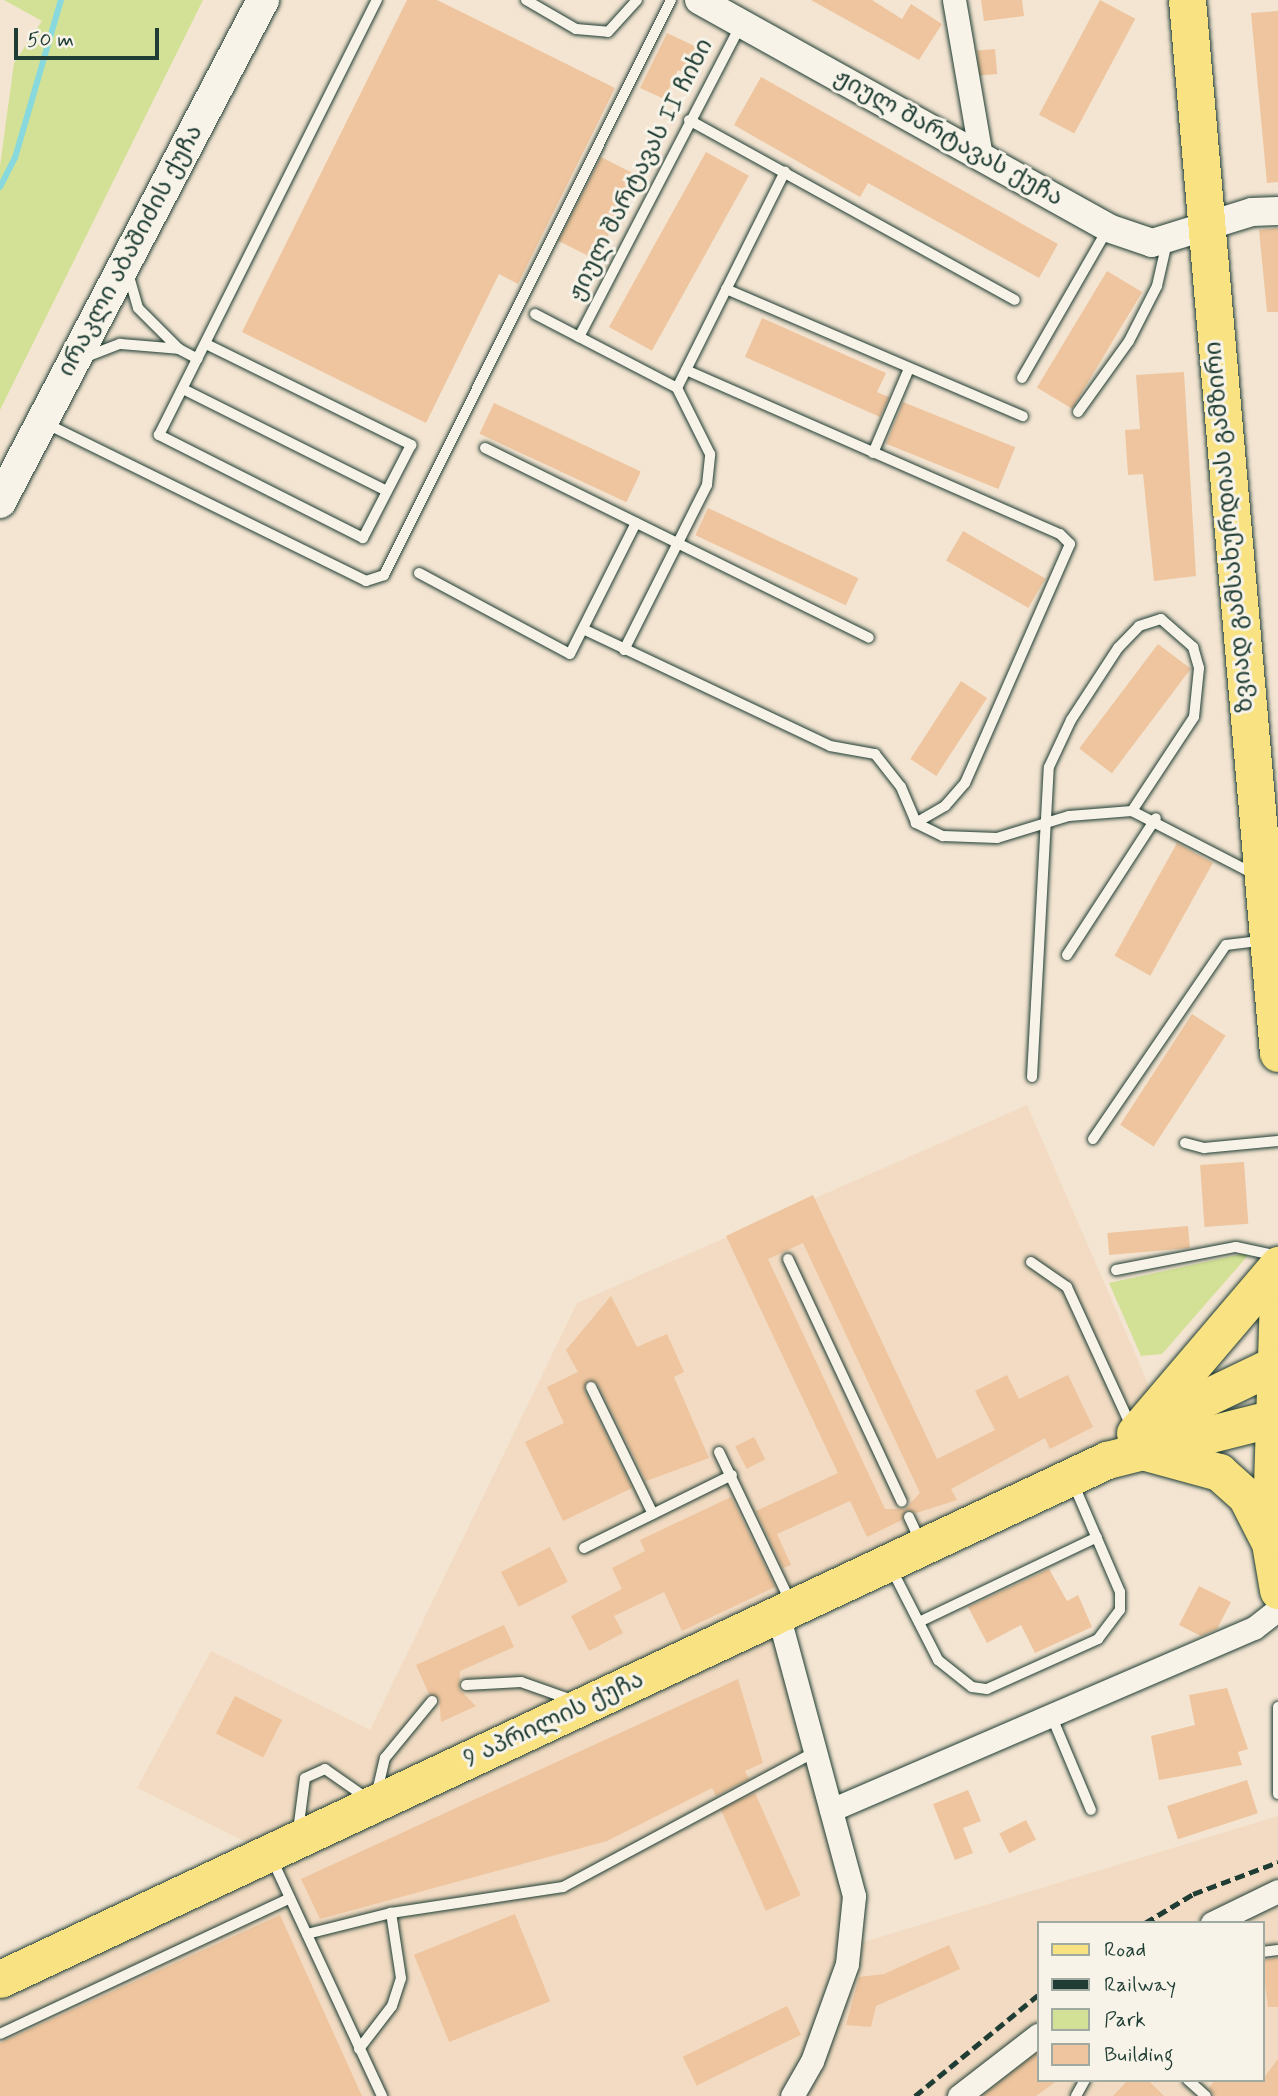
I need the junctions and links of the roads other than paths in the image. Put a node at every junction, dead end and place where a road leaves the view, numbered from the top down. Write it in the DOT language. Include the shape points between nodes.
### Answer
graph roads {
  1 [pos="262,0"];
  2 [pos="377,0"];
  3 [pos="526,0"];
  4 [pos="637,0"];
  5 [pos="671,0"];
  6 [pos="699,0"];
  7 [pos="954,0"];
  8 [pos="1187,0"];
  9 [pos="742,23"];
  10 [pos="689,120"];
  11 [pos="981,157"];
  12 [pos="785,172"];
  13 [pos="1278,211"];
  14 [pos="1108,228"];
  15 [pos="1204,228"];
  16 [pos="1168,239"];
  17 [pos="125,264"];
  18 [pos="726,289"];
  19 [pos="1015,300"];
  20 [pos="536,314"];
  21 [pos="579,337"];
  22 [pos="206,344"];
  23 [pos="179,349"];
  24 [pos="198,359"];
  25 [pos="74,361"];
  26 [pos="687,370"];
  27 [pos="908,371"];
  28 [pos="1022,378"];
  29 [pos="677,388"];
  30 [pos="183,389"];
  31 [pos="1078,412"];
  32 [pos="1023,416"];
  33 [pos="42,422"];
  34 [pos="485,449"];
  35 [pos="873,453"];
  36 [pos="387,491"];
  37 [pos="0,502"];
  38 [pos="636,523"];
  39 [pos="678,544"];
  40 [pos="419,573"];
  41 [pos="583,629"];
  42 [pos="869,638"];
  43 [pos="624,650"];
  44 [pos="1132,811"];
  45 [pos="1156,818"];
  46 [pos="916,823"];
  47 [pos="1050,825"];
  48 [pos="1262,879"];
  49 [pos="1268,940"];
  50 [pos="1067,955"];
  51 [pos="1278,1053"];
  52 [pos="1032,1077"];
  53 [pos="1093,1139"];
  54 [pos="1278,1141"];
  55 [pos="1185,1143"];
  56 [pos="1278,1256"];
  57 [pos="788,1259"];
  58 [pos="1031,1262"];
  59 [pos="1278,1265"];
  60 [pos="1116,1270"];
  61 [pos="1278,1295"];
  62 [pos="1276,1364"];
  63 [pos="591,1387"];
  64 [pos="1276,1417"];
  65 [pos="1141,1443"];
  66 [pos="719,1452"];
  67 [pos="732,1475"];
  68 [pos="1070,1477"];
  69 [pos="902,1502"];
  70 [pos="653,1514"];
  71 [pos="1097,1537"];
  72 [pos="1270,1543"];
  73 [pos="584,1548"];
  74 [pos="889,1562"];
  75 [pos="1278,1590"];
  76 [pos="1278,1609"];
  77 [pos="785,1611"];
  78 [pos="919,1622"];
  79 [pos="466,1685"];
  80 [pos="432,1701"];
  81 [pos="584,1705"];
  82 [pos="1278,1707"];
  83 [pos="1051,1715"];
  84 [pos="815,1752"];
  85 [pos="1278,1794"];
  86 [pos="374,1804"];
  87 [pos="831,1810"];
  88 [pos="1091,1810"];
  89 [pos="283,1846"];
  90 [pos="1278,1891"];
  91 [pos="290,1898"];
  92 [pos="391,1913"];
  93 [pos="1216,1921"];
  94 [pos="307,1934"];
  95 [pos="0,1979"];
  96 [pos="0,2034"];
  97 [pos="1036,2037"];
  98 [pos="359,2049"];
  99 [pos="1190,2082"];
  100 [pos="382,2096"];
  101 [pos="792,2096"];
  102 [pos="959,2096"];
  103 [pos="1206,2096"];
  1 -- 17 [label="main road, ირაკლი აბაშიძის ქუჩა"];
  2 -- 22 [label="lane"];
  3 -- 4 [label="lane" via="576,29 608,32"];
  5 -- 33 [label="lane" via="384,575 366,581"];
  6 -- 9 [label="street, ჟიულ შარტავას ქუჩა"];
  7 -- 11 [label="street"];
  8 -- 15 [label="main road, ზვიად გამსახურდიას გამზირი"];
  9 -- 10 [label="lane, ჟიულ შარტავას II ჩიხი"];
  9 -- 11 [label="street, ჟიულ შარტავას ქუჩა"];
  10 -- 12 [label="lane"];
  10 -- 21 [label="lane, ჟიულ შარტავას II ჩიხი"];
  11 -- 14 [label="street, ჟიულ შარტავას ქუჩა"];
  12 -- 18 [label="lane"];
  12 -- 19 [label="lane"];
  13 -- 15 [label="street, ჟიულ შარტავას ქუჩა"];
  14 -- 16 [label="street, ჟიულ შარტავას ქუჩა" via="1152,243"];
  14 -- 28 [label="lane"];
  15 -- 16 [label="street, ჟიულ შარტავას ქუჩა"];
  15 -- 48 [label="main road, ზვიად გამსახურდიას გამზირი"];
  16 -- 31 [label="lane" via="1152,297"];
  17 -- 23 [label="lane" via="138,308"];
  17 -- 25 [label="main road, ირაკლი აბაშიძის ქუჩა"];
  18 -- 26 [label="lane"];
  18 -- 27 [label="lane"];
  20 -- 21 [label="lane"];
  21 -- 29 [label="lane"];
  22 -- 24 [label="lane"];
  22 -- 36 [label="lane" via="411,445"];
  23 -- 24 [label="lane"];
  23 -- 25 [label="lane" via="120,344"];
  24 -- 30 [label="lane"];
  25 -- 33 [label="main road, ირაკლი აბაშიძის ქუჩა"];
  26 -- 29 [label="lane"];
  26 -- 35 [label="lane"];
  27 -- 32 [label="lane"];
  27 -- 35 [label="lane"];
  29 -- 39 [label="lane" via="710,454 707,485"];
  30 -- 36 [label="lane"];
  30 -- 36 [label="lane" via="159,435 363,538"];
  33 -- 37 [label="main road, ირაკლი აბაშიძის ქუჩა"];
  34 -- 38 [label="lane"];
  35 -- 46 [label="lane" via="1070,544 965,783 945,806"];
  38 -- 39 [label="lane"];
  38 -- 41 [label="lane"];
  39 -- 42 [label="lane"];
  39 -- 43 [label="lane"];
  40 -- 41 [label="lane" via="570,654"];
  41 -- 43 [label="lane"];
  43 -- 46 [label="lane" via="830,746 875,754 901,787"];
  44 -- 45 [label="lane"];
  44 -- 47 [label="lane" via="1091,812"];
  44 -- 47 [label="lane" via="1194,717 1199,668 1193,647 1161,620 1139,626 1118,648 1071,720 1049,767"];
  45 -- 48 [label="lane"];
  45 -- 50 [label="lane"];
  46 -- 47 [label="lane" via="965,838"];
  47 -- 52 [label="lane"];
  48 -- 49 [label="main road, ზვიად გამსახურდიას გამზირი"];
  49 -- 51 [label="main road, ზვიად გამსახურდიას გამზირი"];
  49 -- 53 [label="lane" via="1226,945"];
  54 -- 55 [label="lane" via="1204,1148"];
  56 -- 60 [label="lane" via="1236,1247"];
  57 -- 69 [label="lane"];
  58 -- 65 [label="lane" via="1067,1287"];
  59 -- 65 [label="main road"];
  61 -- 62 [label="main road"];
  62 -- 64 [label="main road"];
  62 -- 65 [label="main road"];
  63 -- 70 [label="lane"];
  64 -- 65 [label="main road"];
  64 -- 72 [label="main road"];
  65 -- 68 [label="main road, 9 აპრილის ქუჩა"];
  65 -- 72 [label="main road" via="1219,1472 1247,1496"];
  66 -- 67 [label="lane"];
  67 -- 70 [label="lane"];
  67 -- 77 [label="lane"];
  68 -- 71 [label="lane"];
  68 -- 74 [label="main road, 9 აპრილის ქუჩა" via="916,1532"];
  70 -- 73 [label="lane"];
  71 -- 78 [label="lane"];
  71 -- 78 [label="lane" via="1120,1610 1098,1639 987,1689 954,1678"];
  72 -- 75 [label="main road"];
  74 -- 77 [label="main road, 9 აპრილის ქუჩა"];
  74 -- 78 [label="lane"];
  76 -- 83 [label="street" via="1254,1628"];
  77 -- 81 [label="main road, 9 აპრილის ქუჩა"];
  77 -- 84 [label="street"];
  79 -- 81 [label="lane" via="521,1682"];
  80 -- 86 [label="lane" via="384,1758"];
  81 -- 86 [label="main road, 9 აპრილის ქუჩა"];
  82 -- 85 [label="lane"];
  83 -- 87 [label="street"];
  83 -- 88 [label="lane"];
  84 -- 87 [label="street"];
  84 -- 92 [label="lane" via="563,1887"];
  86 -- 89 [label="main road, 9 აპრილის ქუჩა"];
  86 -- 89 [label="lane" via="326,1769 305,1779"];
  87 -- 101 [label="street" via="854,1896 855,1933 828,2022"];
  89 -- 91 [label="lane"];
  89 -- 95 [label="main road, 9 აპრილის ქუჩა"];
  90 -- 93 [label="street"];
  91 -- 94 [label="lane"];
  91 -- 96 [label="lane"];
  92 -- 94 [label="lane"];
  92 -- 98 [label="lane" via="401,1978 392,2006"];
  94 -- 98 [label="lane"];
  97 -- 102 [label="street"];
  98 -- 100 [label="lane"];
  99 -- 103 [label="lane"];
}
